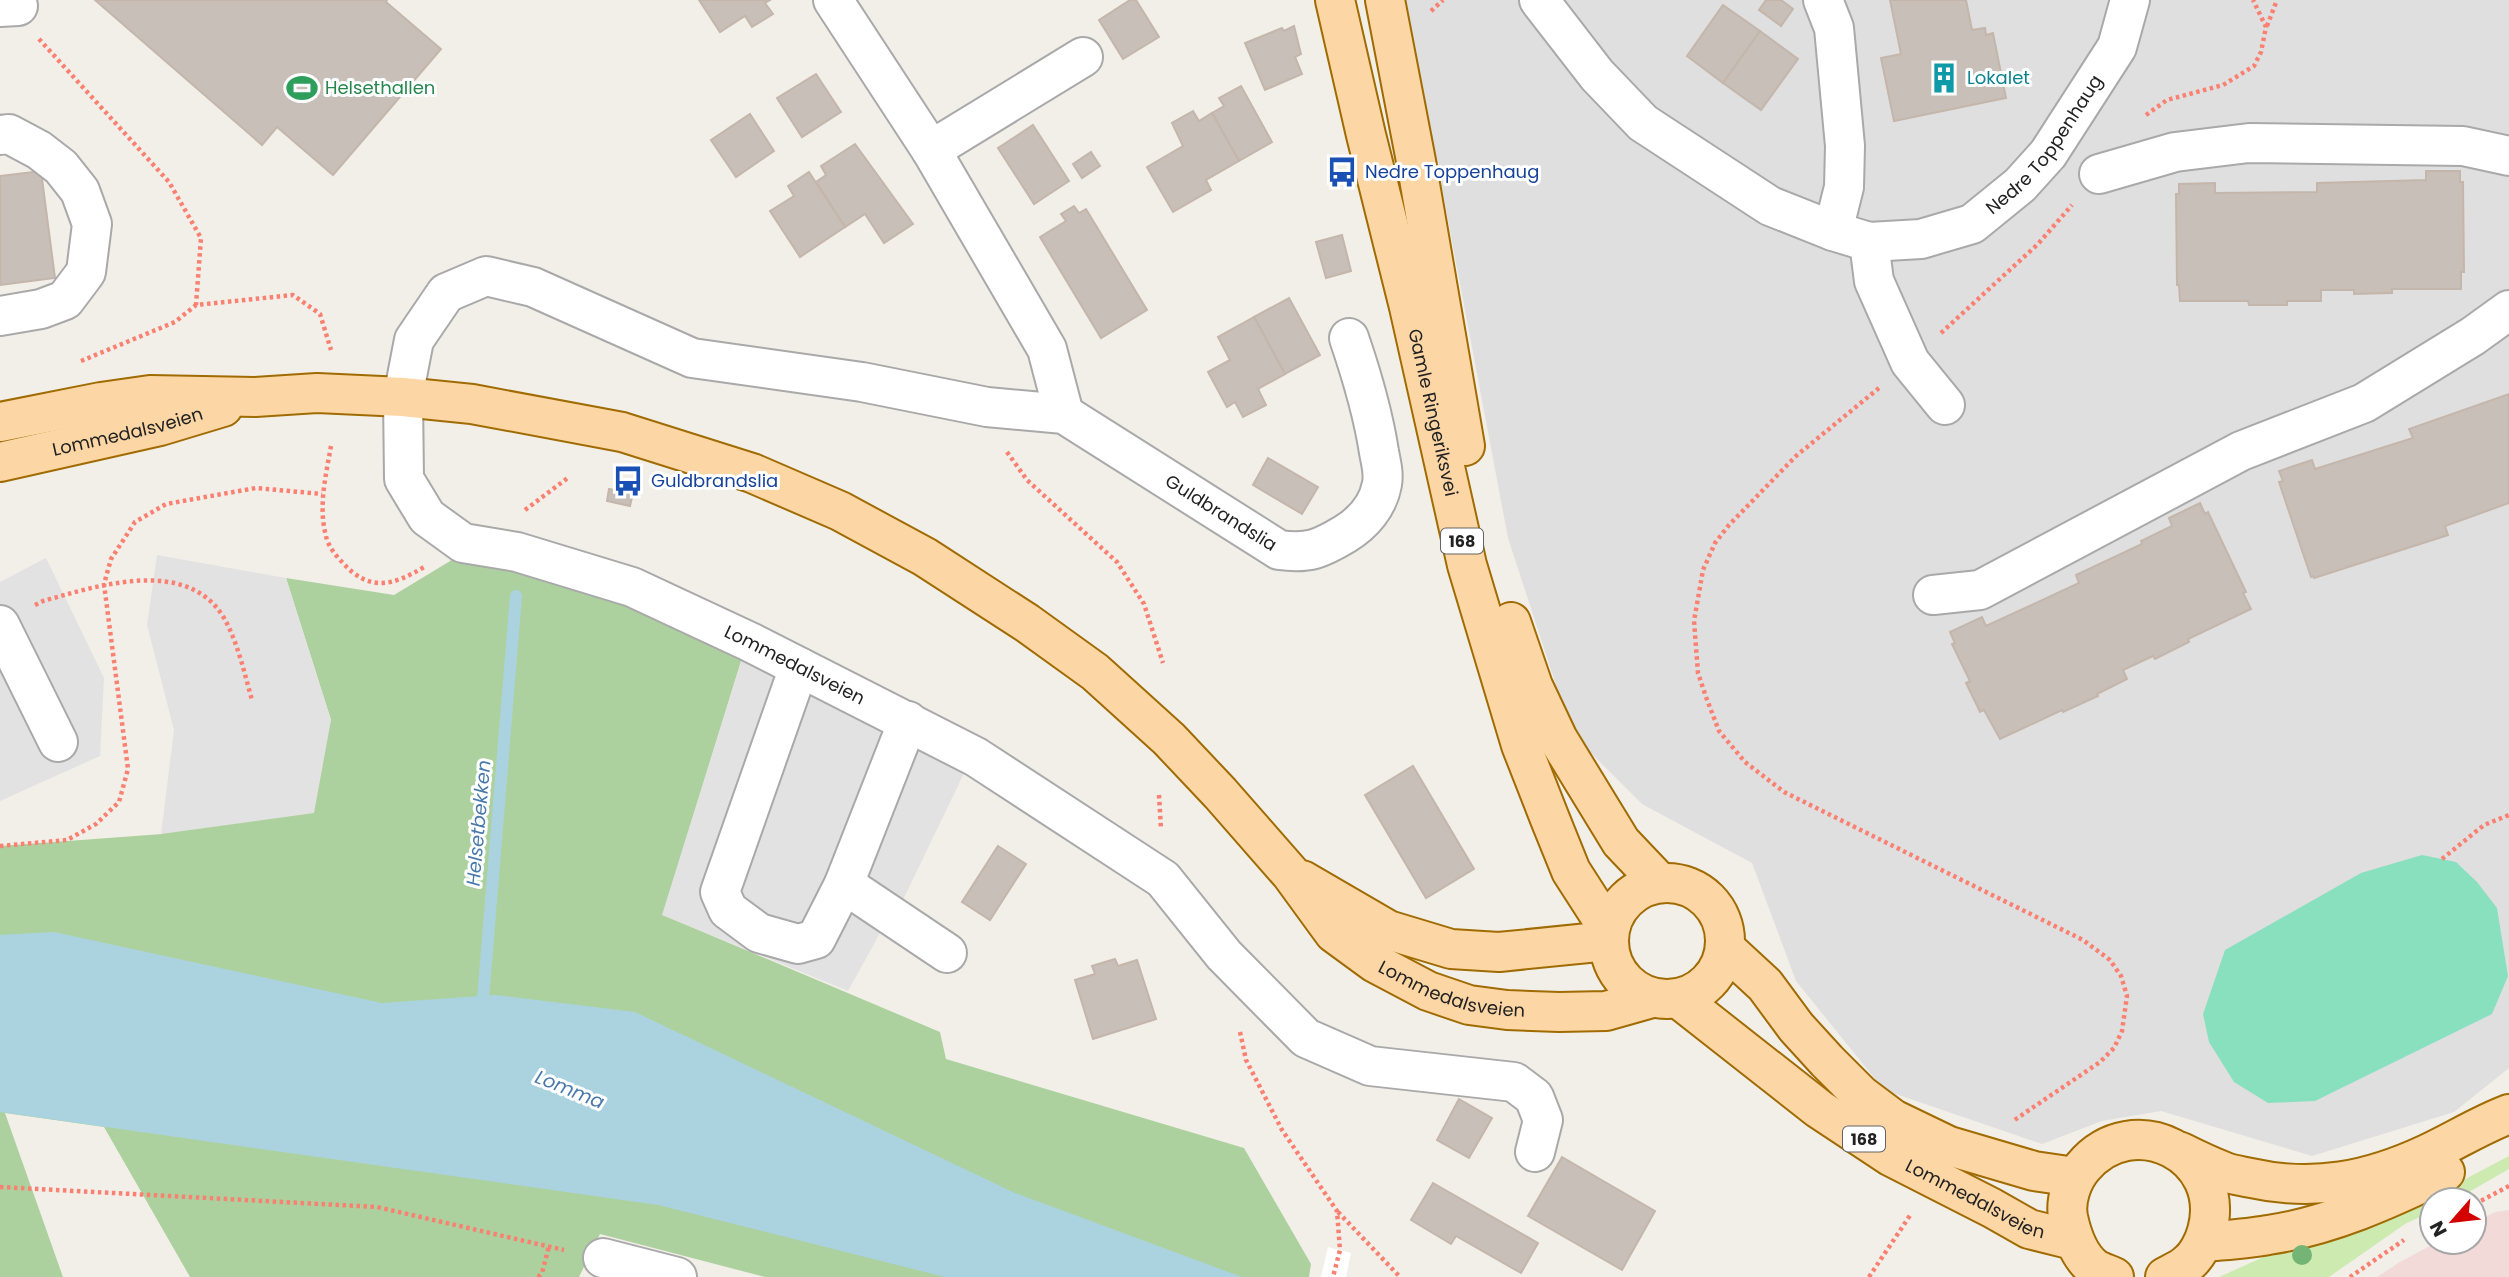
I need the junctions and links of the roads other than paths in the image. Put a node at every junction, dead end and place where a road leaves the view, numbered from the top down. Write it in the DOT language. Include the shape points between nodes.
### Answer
graph roads {
  1 [pos="833,0"];
  2 [pos="1335,0"];
  3 [pos="1385,0"];
  4 [pos="1539,0"];
  5 [pos="1823,0"];
  6 [pos="2130,0"];
  7 [pos="1083,58"];
  8 [pos="0,135"];
  9 [pos="931,150"];
  10 [pos="2509,156"];
  11 [pos="2099,174"];
  12 [pos="1833,231"];
  13 [pos="1869,242"];
  14 [pos="2509,310"];
  15 [pos="0,316"];
  16 [pos="1349,338"];
  17 [pos="255,397"];
  18 [pos="403,397"];
  19 [pos="1945,405"];
  20 [pos="1064,414"];
  21 [pos="0,422"];
  22 [pos="0,462"];
  23 [pos="1933,595"];
  24 [pos="0,625"];
  25 [pos="799,667"];
  26 [pos="908,721"];
  27 [pos="58,742"];
  28 [pos="1291,874"];
  29 [pos="1658,882"];
  30 [pos="845,884"];
  31 [pos="1609,936"];
  32 [pos="1726,950"];
  33 [pos="947,953"];
  34 [pos="1666,998"];
  35 [pos="2509,1114"];
  36 [pos="2509,1134"];
  37 [pos="2179,1151"];
  38 [pos="1535,1152"];
  39 [pos="2075,1177"];
  40 [pos="603,1258"];
  41 [pos="2094,1265"];
  42 [pos="2184,1265"];
  43 [pos="677,1277"];
  1 -- 9 [label="street"];
  2 -- 31 [label="main road, Gamle Ringeriksvei / 168" via="1467,565 1521,745 1571,871"];
  3 -- 29 [label="main road, Gamle Ringeriksvei / 168" via="1464,440 1516,640 1558,739 1621,842"];
  4 -- 12 [label="street, Nedre Toppenhaug" via="1597,75 1643,123 1770,206"];
  5 -- 12 [label="street" via="1834,28 1845,146 1844,187"];
  6 -- 13 [label="street, Nedre Toppenhaug" via="2117,47 2048,154 2020,185 1972,224 1921,239"];
  7 -- 9 [label="street"];
  8 -- 15 [label="street" via="9,134 61,167 80,191 92,225 86,272 65,300"];
  9 -- 20 [label="street" via="1047,349"];
  10 -- 11 [label="street" via="2463,146 2249,143 2175,152"];
  12 -- 13 [label="street, Nedre Toppenhaug"];
  13 -- 19 [label="street" via="1874,281 1910,362"];
  14 -- 23 [label="street" via="2364,403 2241,451 1980,590"];
  16 -- 20 [label="street, Guldbrandslia" via="1374,418 1382,484 1378,498 1357,527 1303,553 1279,550"];
  17 -- 18 [label="main road, Lommedalsveien" via="317,393"];
  17 -- 21 [label="main road, Lommedalsveien" via="150,395"];
  17 -- 22 [label="main road, Lommedalsveien" via="160,426"];
  18 -- 20 [label="street, Guldbrandslia" via="414,340 446,293 486,276 533,287 692,358 862,382 987,407"];
  18 -- 25 [label="street, Lommedalsveien" via="404,479 428,517 463,543 517,552 632,587"];
  18 -- 28 [label="main road, Lommedalsveien" via="472,404 622,432 752,473 841,511 962,580 1095,672 1169,739"];
  24 -- 27 [label="street"];
  25 -- 26 [label="street, Lommedalsveien"];
  25 -- 30 [label="street" via="720,892 728,911 759,933 798,944 816,939"];
  26 -- 30 [label="street"];
  26 -- 38 [label="street, Lommedalsveien" via="976,757 1163,879 1224,955 1306,1038 1370,1066 1514,1082 1534,1097 1543,1121"];
  28 -- 31 [label="main road, Lommedalsveien" via="1388,930 1451,949 1499,952"];
  28 -- 34 [label="main road, Lommedalsveien" via="1334,933 1375,963 1428,991 1469,1005 1559,1013 1606,1011"];
  29 -- 31 [label="main road" via="1636,891 1618,907"];
  29 -- 32 [label="main road" via="1686,885 1709,899 1723,922"];
  30 -- 33 [label="street"];
  31 -- 34 [label="main road, 168" via="1614,966 1630,986"];
  32 -- 34 [label="main road" via="1718,972 1701,990"];
  32 -- 39 [label="main road, Lommedalsveien / 168" via="1765,985 1827,1061 1893,1119 1950,1146 2034,1171"];
  34 -- 41 [label="main road, Lommedalsveien / 168" via="1891,1156"];
  35 -- 37 [label="main road, 168" via="2403,1164 2316,1185 2227,1173"];
  36 -- 42 [label="main road" via="2421,1184 2341,1216"];
  37 -- 39 [label="main road, 168" via="2151,1140 2121,1141 2094,1154"];
  37 -- 42 [label="main road" via="2197,1169 2208,1192 2211,1217"];
  39 -- 41 [label="main road, 168" via="2066,1208"];
  40 -- 43 [label="street"];
}
